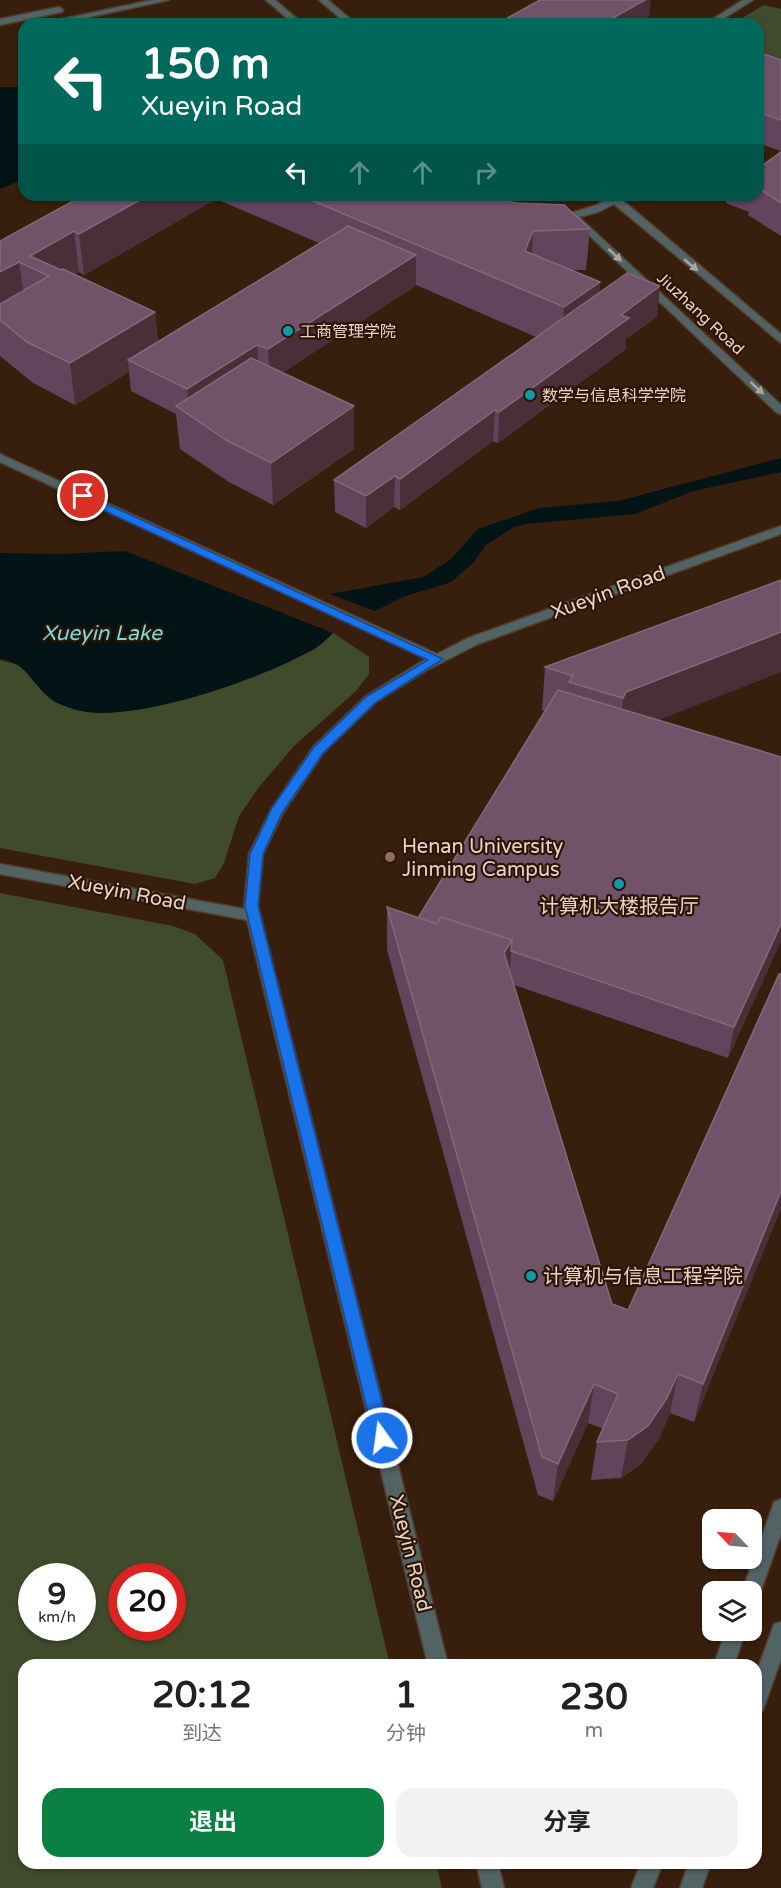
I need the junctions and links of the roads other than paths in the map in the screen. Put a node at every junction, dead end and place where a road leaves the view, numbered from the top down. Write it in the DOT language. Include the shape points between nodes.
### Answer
graph roads {
  1 [pos="113,0"];
  2 [pos="165,0"];
  3 [pos="270,0"];
  4 [pos="323,0"];
  5 [pos="749,0"];
  6 [pos="0,9"];
  7 [pos="20,18"];
  8 [pos="74,18"];
  9 [pos="292,18"];
  10 [pos="345,18"];
  11 [pos="719,18"];
  12 [pos="4,21"];
  13 [pos="18,29"];
  14 [pos="0,32"];
  15 [pos="498,201"];
  16 [pos="611,201"];
  17 [pos="622,201"];
  18 [pos="520,211"];
  19 [pos="572,215"];
  20 [pos="556,216"];
  21 [pos="781,340"];
  22 [pos="781,411"];
  23 [pos="0,458"];
  24 [pos="781,530"];
  25 [pos="437,659"];
  26 [pos="0,868"];
  27 [pos="254,916"];
  28 [pos="781,1508"];
  29 [pos="755,1581"];
  30 [pos="781,1631"];
  31 [pos="732,1641"];
  32 [pos="437,1659"];
  33 [pos="726,1659"];
  34 [pos="762,1686"];
  35 [pos="488,1869"];
  36 [pos="650,1869"];
  37 [pos="698,1869"];
  38 [pos="493,1888"];
  39 [pos="642,1888"];
  40 [pos="691,1888"];
  1 -- 7 [label="lane"];
  2 -- 8 [label="lane"];
  3 -- 9 [label="lane"];
  4 -- 10 [label="lane"];
  5 -- 11 [label="lane"];
  6 -- 12 [label="lane"];
  13 -- 14 [label="lane"];
  15 -- 18 [label="lane"];
  16 -- 19 [label="lane" via="598,209"];
  17 -- 21 [label="lane, Jiuzhang Road, one-way"];
  19 -- 20 [label="lane"];
  19 -- 22 [label="lane, Jiuzhang Road, one-way"];
  23 -- 25 [label="lane"];
  24 -- 25 [label="lane, Xueyin Road" via="473,641"];
  25 -- 27 [label="lane, Xueyin Road" via="371,699 319,750 277,812 256,854 251,906"];
  26 -- 27 [label="lane, Xueyin Road"];
  27 -- 32 [label="lane, Xueyin Road"];
  28 -- 29 [label="lane"];
  30 -- 34 [label="lane"];
  31 -- 33 [label="lane"];
  35 -- 38 [label="lane"];
  36 -- 39 [label="lane"];
  37 -- 40 [label="lane"];
}
